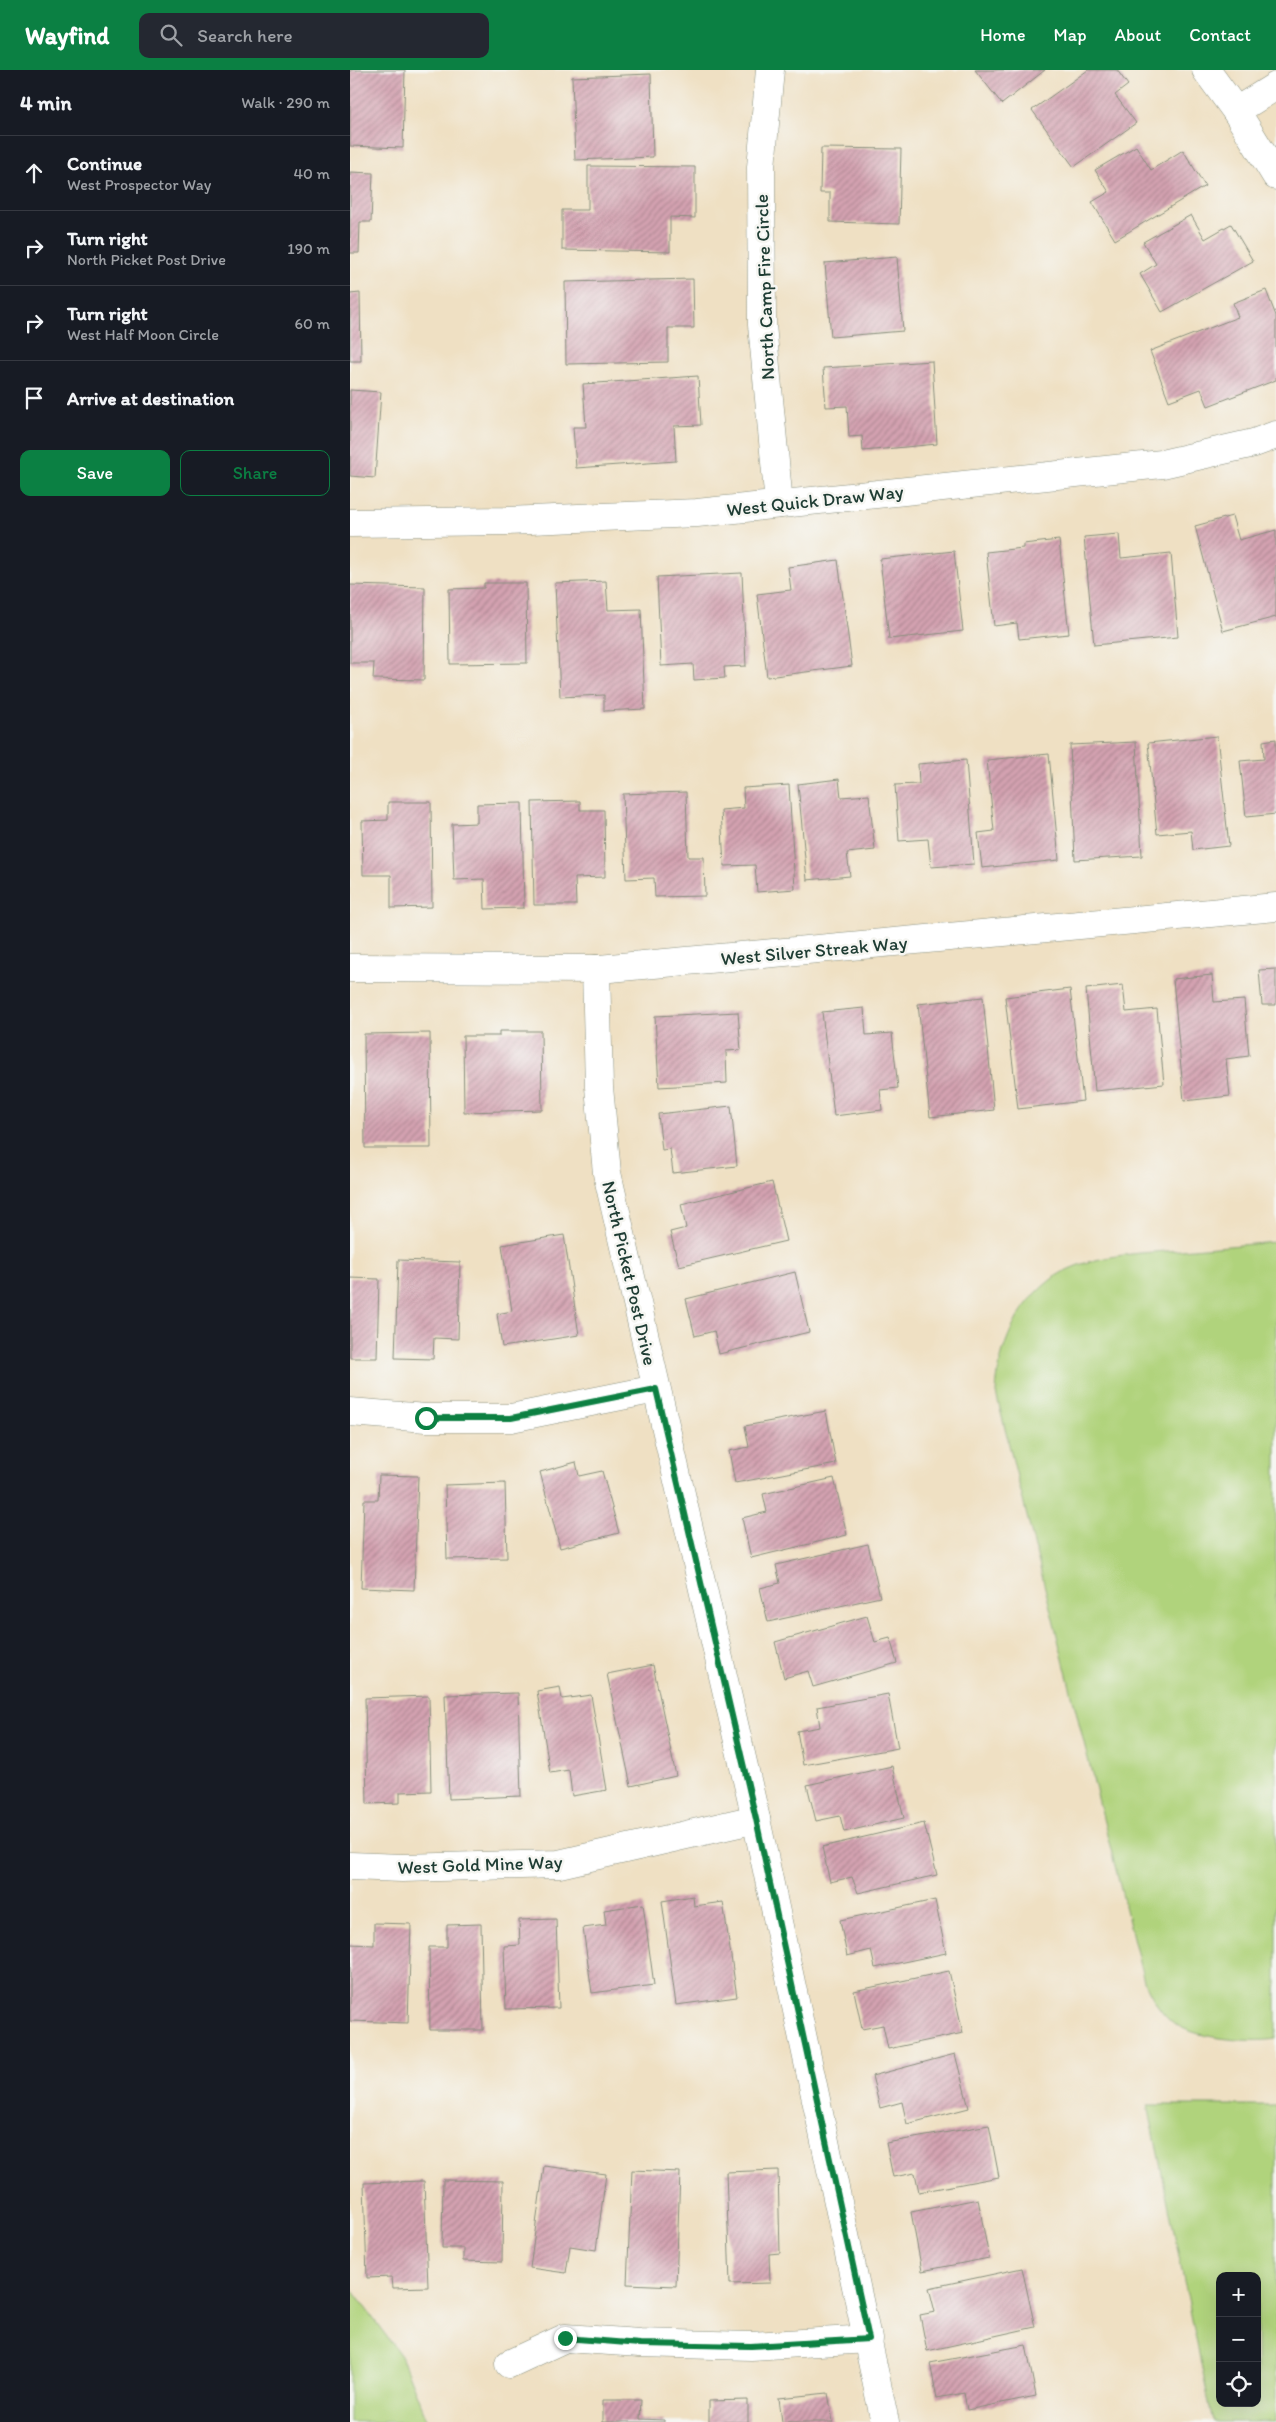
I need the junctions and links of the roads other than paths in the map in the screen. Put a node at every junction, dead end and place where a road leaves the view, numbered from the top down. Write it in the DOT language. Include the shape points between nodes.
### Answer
graph roads {
  1 [pos="770,70"];
  2 [pos="1206,70"];
  3 [pos="1276,86"];
  4 [pos="1236,111"];
  5 [pos="1276,176"];
  6 [pos="1276,435"];
  7 [pos="778,504"];
  8 [pos="350,523"];
  9 [pos="1276,907"];
  10 [pos="350,968"];
  11 [pos="596,969"];
  12 [pos="656,1389"];
  13 [pos="350,1412"];
  14 [pos="756,1819"];
  15 [pos="350,1866"];
  16 [pos="869,2339"];
  17 [pos="510,2364"];
  18 [pos="885,2422"];
  1 -- 7 [label="street, North Camp Fire Circle" via="761,167 762,325"];
  2 -- 4 [label="street"];
  3 -- 4 [label="street"];
  4 -- 5 [label="street"];
  6 -- 7 [label="street, West Quick Draw Way" via="1162,464"];
  7 -- 8 [label="street, West Quick Draw Way" via="668,514"];
  9 -- 11 [label="street, West Silver Streak Way"];
  10 -- 11 [label="street, West Silver Streak Way"];
  11 -- 12 [label="street, North Picket Post Drive" via="599,1087 607,1173"];
  12 -- 13 [label="street" via="511,1418 426,1418"];
  12 -- 14 [label="street, North Picket Post Drive"];
  14 -- 15 [label="street, West Gold Mine Way" via="559,1864"];
  14 -- 16 [label="street, North Picket Post Drive"];
  16 -- 17 [label="street" via="751,2346 640,2344 565,2338"];
  16 -- 18 [label="street, North Picket Post Drive"];
}
